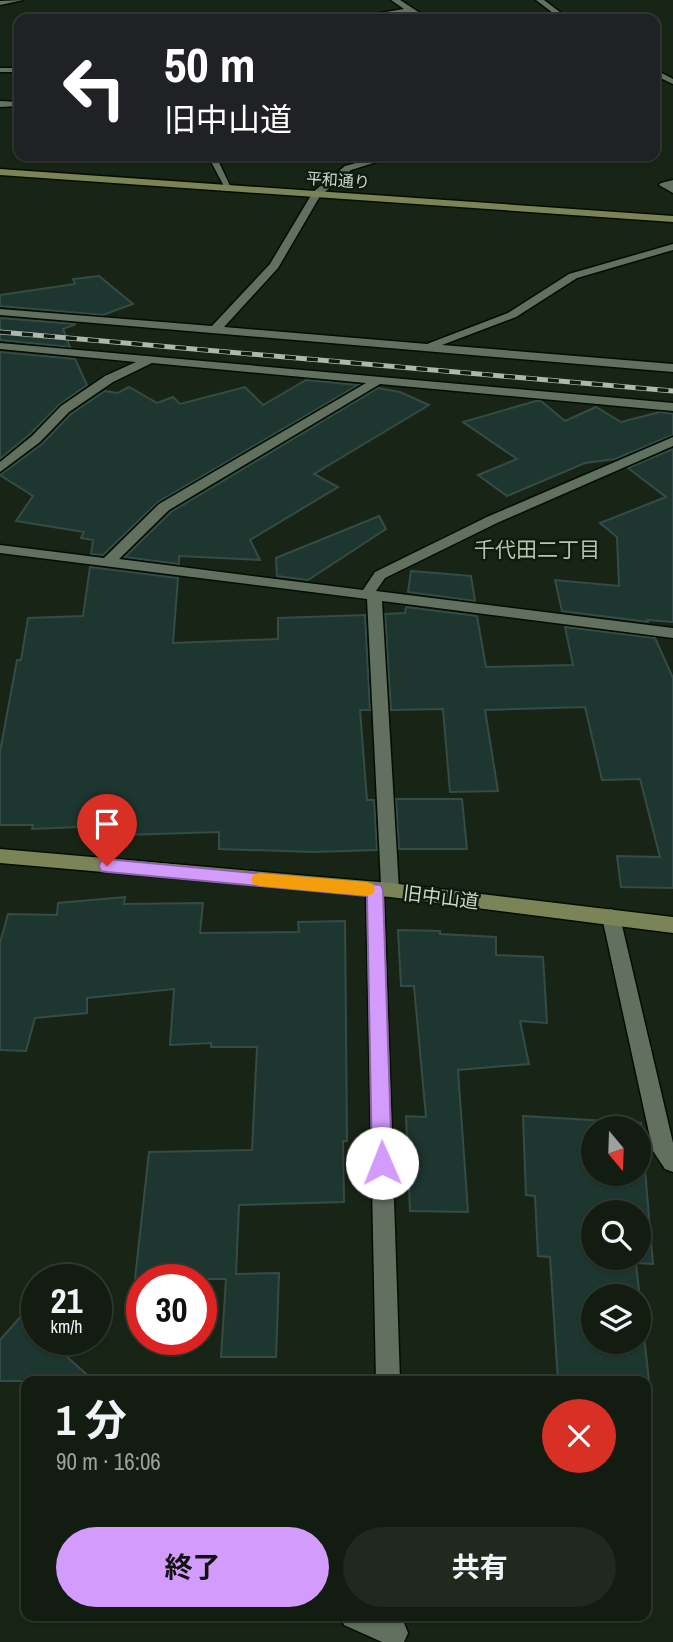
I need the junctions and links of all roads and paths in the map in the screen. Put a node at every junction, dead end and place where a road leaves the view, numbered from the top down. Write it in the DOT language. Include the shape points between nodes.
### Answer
graph roads {
  1 [pos="19,0"];
  2 [pos="394,0"];
  3 [pos="540,0"];
  4 [pos="0,3"];
  5 [pos="412,10"];
  6 [pos="384,14"];
  7 [pos="418,14"];
  8 [pos="558,14"];
  9 [pos="215,161"];
  10 [pos="373,161"];
  11 [pos="0,172"];
  12 [pos="673,183"];
  13 [pos="229,188"];
  14 [pos="673,190"];
  15 [pos="316,194"];
  16 [pos="673,219"];
  17 [pos="673,247"];
  18 [pos="0,312"];
  19 [pos="214,331"];
  20 [pos="0,346"];
  21 [pos="426,348"];
  22 [pos="149,360"];
  23 [pos="673,368"];
  24 [pos="377,381"];
  25 [pos="673,407"];
  26 [pos="673,441"];
  27 [pos="0,468"];
  28 [pos="0,549"];
  29 [pos="107,563"];
  30 [pos="371,596"];
  31 [pos="673,633"];
  32 [pos="0,856"];
  33 [pos="382,890"];
  34 [pos="611,917"];
  35 [pos="673,925"];
  36 [pos="673,1162"];
  37 [pos="388,1376"];
  38 [pos="370,1621"];
  39 [pos="394,1630"];
  1 -- 4 [label="street"];
  2 -- 5 [label="street"];
  3 -- 8 [label="street"];
  5 -- 6 [label="street"];
  5 -- 7 [label="street"];
  9 -- 13 [label="street"];
  10 -- 15 [label="street" via="348,168"];
  11 -- 13 [label="street, 平和通り"];
  12 -- 14 [label="street" via="664,185"];
  13 -- 15 [label="street, 平和通り"];
  15 -- 16 [label="street, 平和通り"];
  15 -- 19 [label="street" via="274,266"];
  17 -- 21 [label="street" via="573,276 512,315"];
  18 -- 19 [label="street"];
  19 -- 21 [label="street"];
  20 -- 22 [label="street"];
  21 -- 23 [label="street"];
  22 -- 24 [label="street"];
  22 -- 27 [label="street" via="109,379 65,410"];
  24 -- 25 [label="street"];
  24 -- 29 [label="street" via="164,507"];
  26 -- 30 [label="street" via="380,575"];
  28 -- 29 [label="street"];
  29 -- 30 [label="street"];
  30 -- 31 [label="street"];
  30 -- 33 [label="street"];
  32 -- 33 [label="street, 旧中山道"];
  33 -- 34 [label="street, 旧中山道"];
  33 -- 37 [label="street"];
  34 -- 35 [label="street, 旧中山道"];
  34 -- 36 [label="street" via="664,1151"];
  38 -- 39 [label="street"];
}
